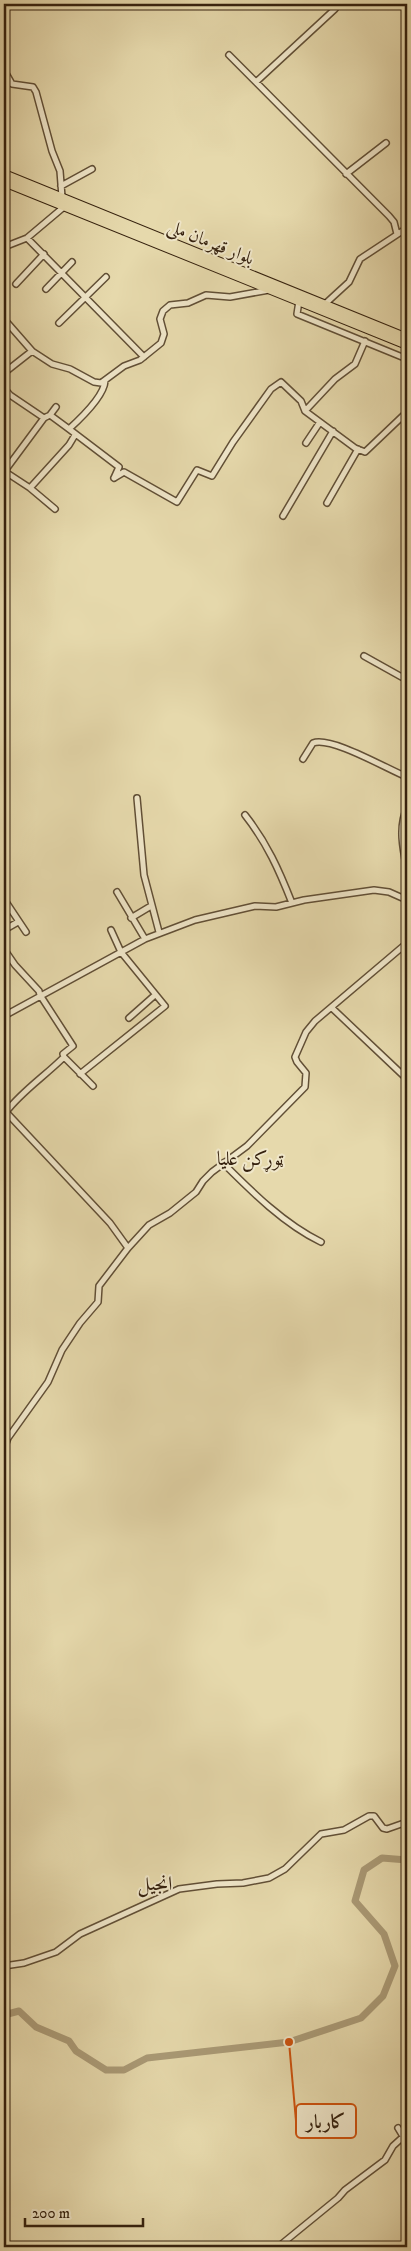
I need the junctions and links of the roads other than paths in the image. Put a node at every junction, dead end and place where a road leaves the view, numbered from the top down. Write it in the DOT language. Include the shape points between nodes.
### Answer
graph roads {
  1 [pos="335,10"];
  2 [pos="229,55"];
  3 [pos="4,70"];
  4 [pos="256,82"];
  5 [pos="386,143"];
  6 [pos="92,169"];
  7 [pos="4,174"];
  8 [pos="346,174"];
  9 [pos="4,182"];
  10 [pos="61,186"];
  11 [pos="62,197"];
  12 [pos="65,206"];
  13 [pos="407,228"];
  14 [pos="397,234"];
  15 [pos="28,238"];
  16 [pos="4,247"];
  17 [pos="44,254"];
  18 [pos="72,262"];
  19 [pos="62,272"];
  20 [pos="106,277"];
  21 [pos="16,284"];
  22 [pos="279,285"];
  23 [pos="46,289"];
  24 [pos="271,290"];
  25 [pos="86,298"];
  26 [pos="298,301"];
  27 [pos="325,304"];
  28 [pos="4,319"];
  29 [pos="59,323"];
  30 [pos="407,338"];
  31 [pos="365,341"];
  32 [pos="407,345"];
  33 [pos="32,351"];
  34 [pos="144,357"];
  35 [pos="407,359"];
  36 [pos="4,373"];
  37 [pos="105,381"];
  38 [pos="4,388"];
  39 [pos="56,407"];
  40 [pos="305,411"];
  41 [pos="407,412"];
  42 [pos="50,415"];
  43 [pos="44,418"];
  44 [pos="320,422"];
  45 [pos="69,429"];
  46 [pos="333,431"];
  47 [pos="75,435"];
  48 [pos="306,442"];
  49 [pos="358,449"];
  50 [pos="4,471"];
  51 [pos="30,488"];
  52 [pos="327,503"];
  53 [pos="55,509"];
  54 [pos="282,516"];
  55 [pos="364,656"];
  56 [pos="407,680"];
  57 [pos="303,759"];
  58 [pos="407,777"];
  59 [pos="137,798"];
  60 [pos="407,808"];
  61 [pos="245,815"];
  62 [pos="407,870"];
  63 [pos="117,892"];
  64 [pos="4,899"];
  65 [pos="407,900"];
  66 [pos="292,903"];
  67 [pos="151,906"];
  68 [pos="132,918"];
  69 [pos="18,922"];
  70 [pos="4,930"];
  71 [pos="111,930"];
  72 [pos="26,932"];
  73 [pos="159,932"];
  74 [pos="145,939"];
  75 [pos="407,943"];
  76 [pos="4,949"];
  77 [pos="121,952"];
  78 [pos="155,994"];
  79 [pos="40,995"];
  80 [pos="332,1008"];
  81 [pos="4,1016"];
  82 [pos="129,1018"];
  83 [pos="64,1057"];
  84 [pos="80,1074"];
  85 [pos="407,1078"];
  86 [pos="93,1086"];
  87 [pos="223,1163"];
  88 [pos="321,1242"];
  89 [pos="128,1248"];
  90 [pos="4,1446"];
  91 [pos="407,1822"];
  92 [pos="4,1966"];
  93 [pos="398,2128"];
  94 [pos="402,2138"];
  95 [pos="407,2143"];
  96 [pos="278,2247"];
  1 -- 4 [label="street"];
  2 -- 4 [label="street"];
  3 -- 10 [label="street" via="12,84 33,87 36,92 60,171"];
  4 -- 8 [label="street"];
  5 -- 8 [label="street"];
  6 -- 10 [label="street"];
  7 -- 11 [label="highway, بلوار قهرمان ملی"];
  8 -- 14 [label="street" via="390,216"];
  9 -- 12 [label="highway, بلوار قهرمان ملی"];
  10 -- 11 [label="street"];
  11 -- 22 [label="highway, بلوار قهرمان ملی"];
  12 -- 15 [label="street"];
  12 -- 24 [label="highway, بلوار قهرمان ملی"];
  13 -- 14 [label="street"];
  14 -- 27 [label="street" via="360,259 349,282"];
  15 -- 16 [label="street"];
  15 -- 17 [label="street"];
  17 -- 19 [label="street"];
  17 -- 21 [label="street"];
  18 -- 19 [label="street"];
  19 -- 23 [label="street"];
  19 -- 25 [label="street"];
  20 -- 25 [label="street"];
  22 -- 24 [label="street"];
  22 -- 27 [label="highway, بلوار قهرمان ملی"];
  24 -- 26 [label="highway, بلوار قهرمان ملی"];
  24 -- 34 [label="street" via="230,297 206,295 188,303 170,305 160,319 164,339"];
  25 -- 29 [label="street"];
  25 -- 34 [label="street"];
  26 -- 31 [label="street" via="297,314"];
  26 -- 32 [label="highway, بلوار قهرمان ملی"];
  27 -- 30 [label="highway, بلوار قهرمان ملی"];
  28 -- 33 [label="street"];
  31 -- 35 [label="street"];
  31 -- 40 [label="street" via="355,364 335,379"];
  33 -- 36 [label="street"];
  33 -- 37 [label="street" via="52,364 94,382"];
  34 -- 37 [label="street" via="124,366"];
  37 -- 45 [label="street" via="104,388 84,415"];
  38 -- 43 [label="street"];
  39 -- 42 [label="street"];
  40 -- 44 [label="street"];
  40 -- 47 [label="street" via="301,401 281,382 271,389 212,476 197,470 177,502 124,472 113,479 119,466"];
  41 -- 49 [label="street" via="365,452"];
  42 -- 43 [label="street"];
  42 -- 45 [label="street"];
  43 -- 50 [label="street"];
  44 -- 46 [label="street"];
  44 -- 48 [label="street"];
  45 -- 47 [label="street"];
  46 -- 49 [label="street"];
  46 -- 54 [label="street"];
  47 -- 51 [label="street"];
  49 -- 52 [label="street"];
  50 -- 51 [label="street"];
  51 -- 53 [label="street"];
  55 -- 56 [label="street"];
  57 -- 58 [label="street" via="313,743 323,741 356,752"];
  59 -- 67 [label="street" via="144,875"];
  60 -- 62 [label="street" via="403,816"];
  61 -- 66 [label="street" via="277,863"];
  63 -- 68 [label="street"];
  64 -- 69 [label="street"];
  65 -- 66 [label="street" via="374,890"];
  66 -- 73 [label="street" via="236,910"];
  67 -- 68 [label="street"];
  67 -- 73 [label="street"];
  68 -- 74 [label="street"];
  69 -- 70 [label="street"];
  69 -- 72 [label="street"];
  71 -- 77 [label="street"];
  73 -- 74 [label="street"];
  74 -- 77 [label="street"];
  75 -- 80 [label="street"];
  76 -- 79 [label="street"];
  77 -- 78 [label="street"];
  77 -- 79 [label="street"];
  78 -- 82 [label="street"];
  78 -- 84 [label="street" via="165,1006"];
  79 -- 81 [label="street"];
  79 -- 83 [label="street" via="72,1046 63,1054"];
  80 -- 85 [label="street"];
  80 -- 87 [label="street" via="315,1021 298,1047 295,1057 306,1073 305,1087 247,1146"];
  83 -- 84 [label="street"];
  83 -- 89 [label="street" via="6,1112 110,1222"];
  84 -- 86 [label="street"];
  87 -- 88 [label="street" via="256,1195 308,1236"];
  87 -- 89 [label="street" via="196,1192 149,1225"];
  89 -- 90 [label="street" via="99,1286 98,1302 80,1322 62,1350 48,1382"];
  91 -- 92 [label="street" via="388,1829 383,1828 374,1816 369,1816 344,1830 321,1834 280,1873 269,1878 179,1889 80,1934 56,1952"];
  93 -- 94 [label="street"];
  94 -- 95 [label="street"];
  94 -- 96 [label="street" via="380,2164"];
}
